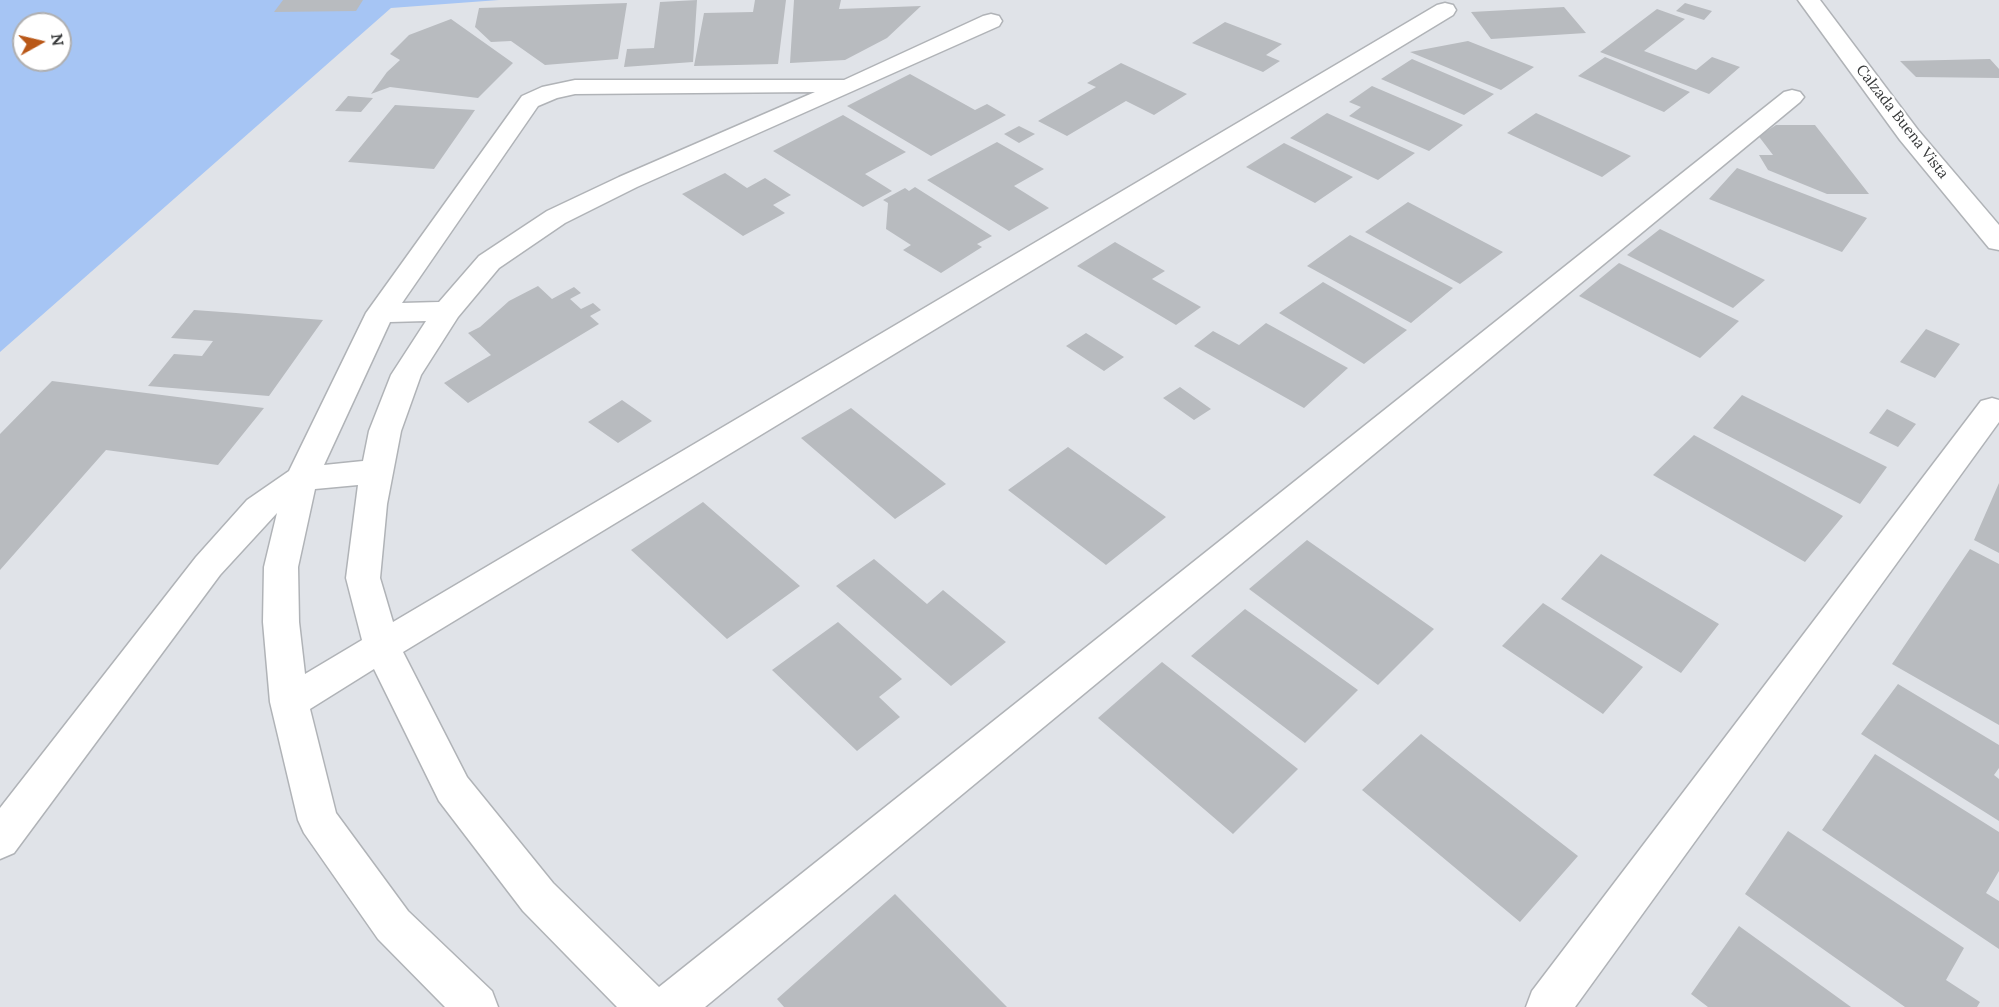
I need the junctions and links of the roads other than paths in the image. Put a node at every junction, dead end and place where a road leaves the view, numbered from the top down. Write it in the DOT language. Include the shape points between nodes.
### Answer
graph roads {
  1 [pos="1809,0"];
  2 [pos="1445,10"];
  3 [pos="991,21"];
  4 [pos="851,85"];
  5 [pos="1792,98"];
  6 [pos="1999,242"];
  7 [pos="447,311"];
  8 [pos="380,314"];
  9 [pos="1992,410"];
  10 [pos="376,471"];
  11 [pos="301,479"];
  12 [pos="382,648"];
  13 [pos="289,702"];
  14 [pos="0,840"];
  15 [pos="476,1007"];
  16 [pos="648,1007"];
  17 [pos="670,1007"];
  18 [pos="1548,1007"];
  1 -- 6 [label="street, Calzada Buena Vista" via="1909,135"];
  2 -- 12 [label="street"];
  3 -- 4 [label="street"];
  4 -- 7 [label="street" via="556,217 489,262"];
  4 -- 8 [label="street" via="575,87 530,101"];
  5 -- 17 [label="street"];
  7 -- 8 [label="street"];
  7 -- 10 [label="street" via="405,375"];
  8 -- 11 [label="street"];
  9 -- 18 [label="street"];
  10 -- 11 [label="street"];
  10 -- 12 [label="street" via="363,578"];
  11 -- 13 [label="street" via="281,567 281,622"];
  11 -- 14 [label="street" via="259,509 208,566"];
  12 -- 13 [label="street"];
  12 -- 16 [label="street" via="453,789 538,897"];
  13 -- 15 [label="street" via="318,820 393,925"];
}
